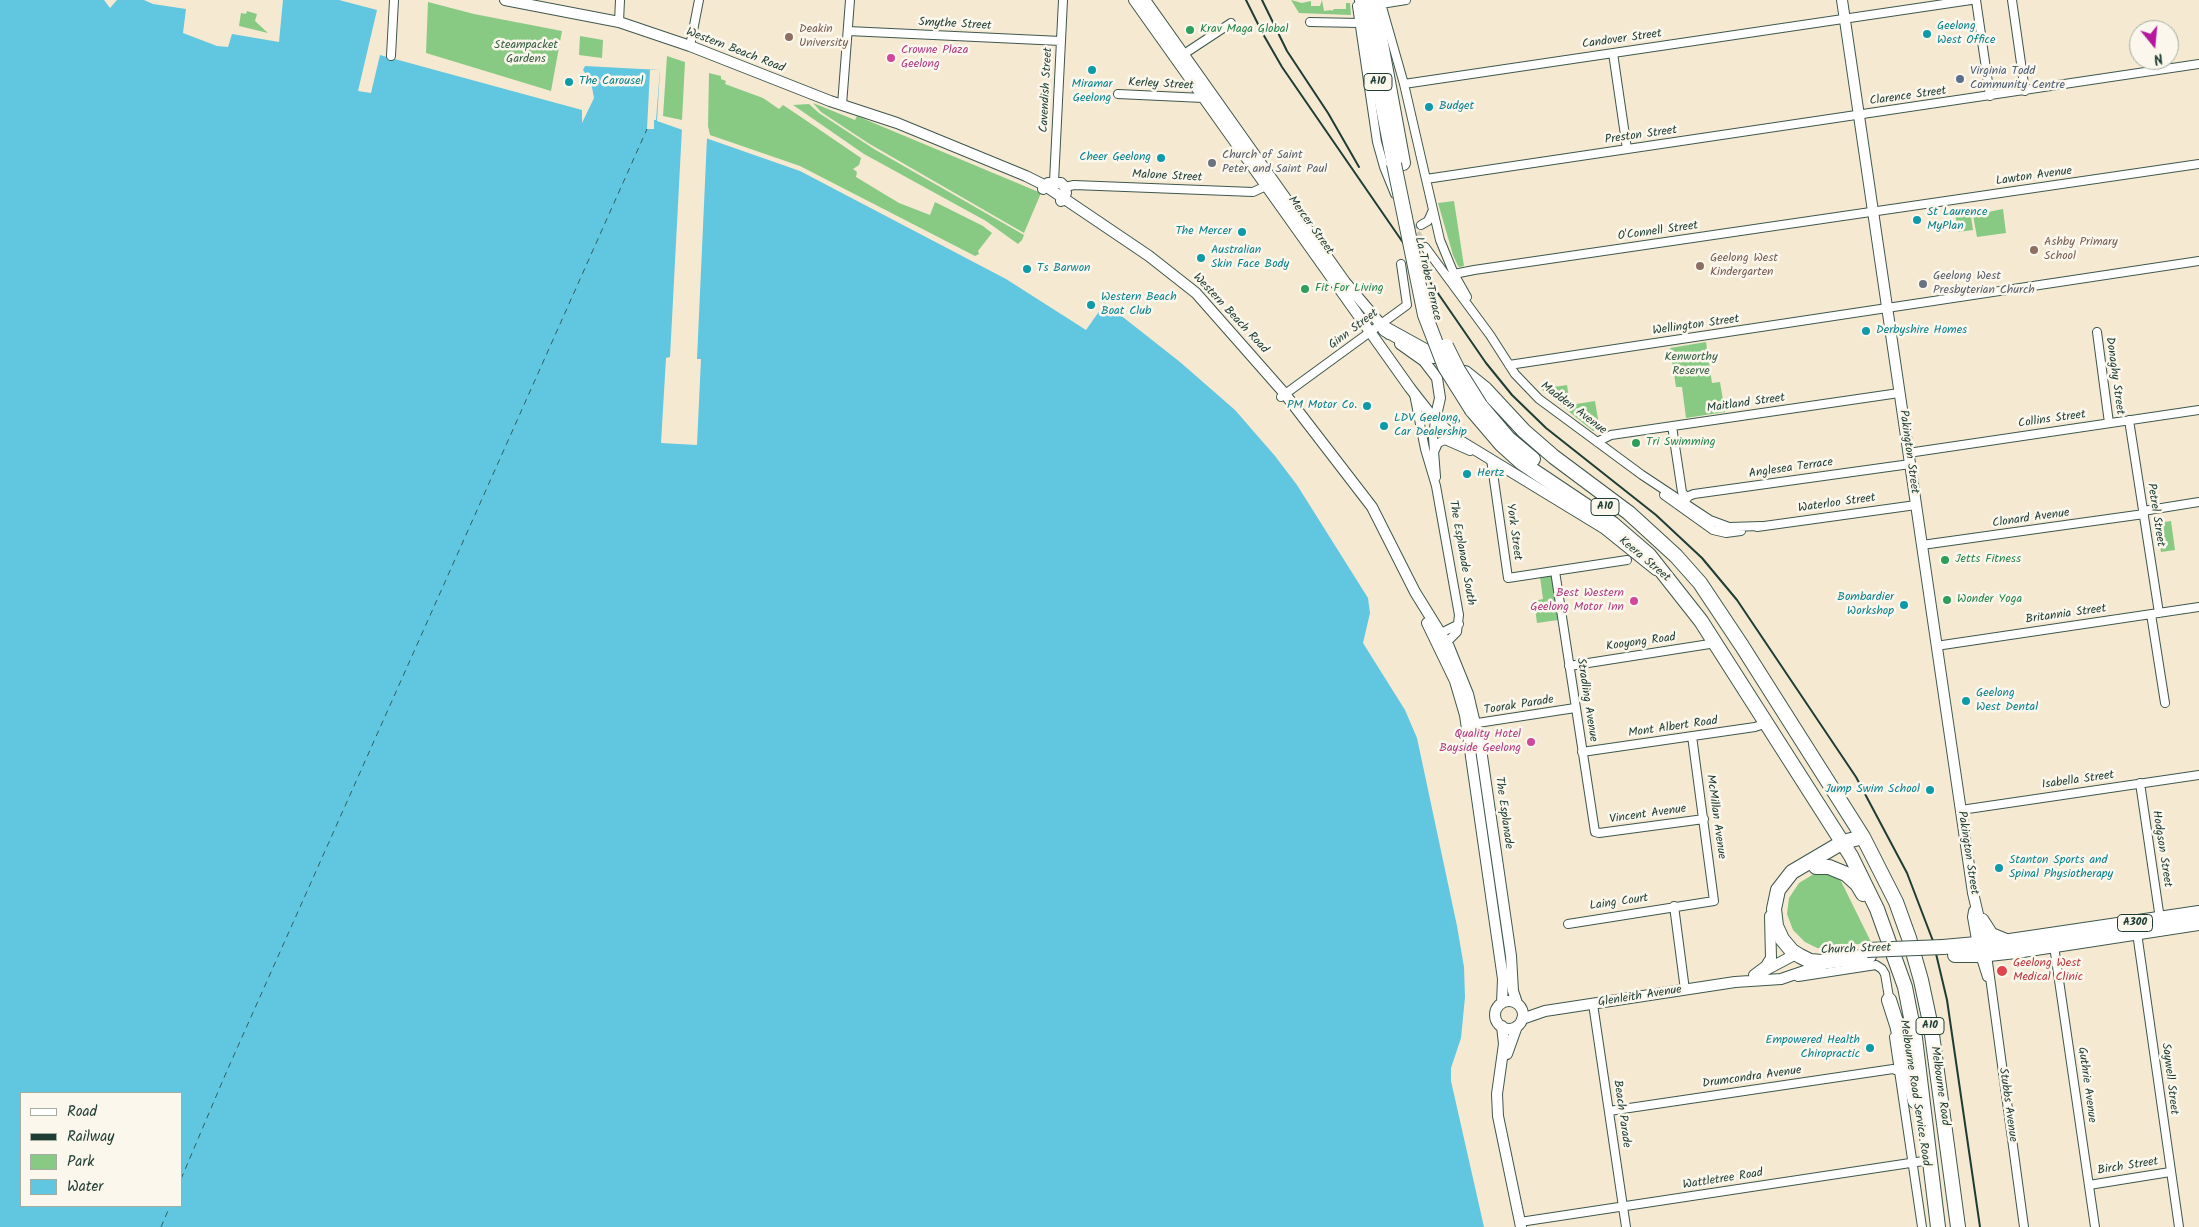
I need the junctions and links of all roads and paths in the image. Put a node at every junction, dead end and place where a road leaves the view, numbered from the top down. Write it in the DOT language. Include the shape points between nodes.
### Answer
graph roads {
  1 [pos="394,0"];
  2 [pos="505,0"];
  3 [pos="620,0"];
  4 [pos="699,0"];
  5 [pos="850,0"];
  6 [pos="1063,0"];
  7 [pos="1134,0"];
  8 [pos="1145,0"];
  9 [pos="1356,0"];
  10 [pos="1362,0"];
  11 [pos="1406,0"];
  12 [pos="1842,0"];
  13 [pos="1971,0"];
  14 [pos="1976,0"];
  15 [pos="2012,0"];
  16 [pos="1378,1"];
  17 [pos="1844,19"];
  18 [pos="618,22"];
  19 [pos="1310,22"];
  20 [pos="1231,23"];
  21 [pos="1359,23"];
  22 [pos="848,32"];
  23 [pos="1061,41"];
  24 [pos="690,46"];
  25 [pos="1613,53"];
  26 [pos="391,56"];
  27 [pos="1180,57"];
  28 [pos="2199,64"];
  29 [pos="1404,84"];
  30 [pos="2024,91"];
  31 [pos="1118,94"];
  32 [pos="1990,96"];
  33 [pos="1204,98"];
  34 [pos="842,105"];
  35 [pos="1859,115"];
  36 [pos="1627,149"];
  37 [pos="1399,164"];
  38 [pos="2199,164"];
  39 [pos="1426,179"];
  40 [pos="1270,184"];
  41 [pos="1048,186"];
  42 [pos="1395,194"];
  43 [pos="1063,195"];
  44 [pos="1432,210"];
  45 [pos="1873,212"];
  46 [pos="1421,225"];
  47 [pos="1425,247"];
  48 [pos="2199,261"];
  49 [pos="1400,264"];
  50 [pos="1450,275"];
  51 [pos="1887,309"];
  52 [pos="1383,327"];
  53 [pos="2097,332"];
  54 [pos="1370,333"];
  55 [pos="1434,356"];
  56 [pos="1509,365"];
  57 [pos="1465,373"];
  58 [pos="1899,393"];
  59 [pos="1414,394"];
  60 [pos="1283,395"];
  61 [pos="1476,408"];
  62 [pos="2199,410"];
  63 [pos="1435,420"];
  64 [pos="2129,420"];
  65 [pos="2109,423"];
  66 [pos="1672,426"];
  67 [pos="1597,442"];
  68 [pos="1435,450"];
  69 [pos="1908,453"];
  70 [pos="1490,458"];
  71 [pos="1910,464"];
  72 [pos="1436,486"];
  73 [pos="1683,502"];
  74 [pos="2199,502"];
  75 [pos="1916,505"];
  76 [pos="2143,512"];
  77 [pos="1725,530"];
  78 [pos="1922,545"];
  79 [pos="1627,560"];
  80 [pos="1555,571"];
  81 [pos="1668,579"];
  82 [pos="2199,608"];
  83 [pos="2155,614"];
  84 [pos="1724,618"];
  85 [pos="1440,639"];
  86 [pos="1716,643"];
  87 [pos="1936,646"];
  88 [pos="1569,666"];
  89 [pos="2165,703"];
  90 [pos="1575,708"];
  91 [pos="1767,723"];
  92 [pos="1471,724"];
  93 [pos="1692,736"];
  94 [pos="1582,752"];
  95 [pos="2199,775"];
  96 [pos="2140,783"];
  97 [pos="1821,808"];
  98 [pos="1961,810"];
  99 [pos="1704,819"];
  100 [pos="1595,832"];
  101 [pos="1863,836"];
  102 [pos="1845,846"];
  103 [pos="1809,866"];
  104 [pos="1778,890"];
  105 [pos="1714,901"];
  106 [pos="1975,905"];
  107 [pos="1674,906"];
  108 [pos="2199,913"];
  109 [pos="2160,919"];
  110 [pos="2199,923"];
  111 [pos="1568,924"];
  112 [pos="2137,933"];
  113 [pos="1888,935"];
  114 [pos="2010,940"];
  115 [pos="2054,946"];
  116 [pos="1982,949"];
  117 [pos="1811,951"];
  118 [pos="1771,953"];
  119 [pos="1796,954"];
  120 [pos="1871,957"];
  121 [pos="1846,959"];
  122 [pos="1774,967"];
  123 [pos="1754,975"];
  124 [pos="1782,979"];
  125 [pos="1735,982"];
  126 [pos="1685,990"];
  127 [pos="1889,1000"];
  128 [pos="1502,1003"];
  129 [pos="1518,1004"];
  130 [pos="1593,1004"];
  131 [pos="1545,1011"];
  132 [pos="1520,1022"];
  133 [pos="1502,1026"];
  134 [pos="1503,1062"];
  135 [pos="1898,1071"];
  136 [pos="1609,1112"];
  137 [pos="1930,1160"];
  138 [pos="1913,1162"];
  139 [pos="2170,1172"];
  140 [pos="2090,1185"];
  141 [pos="1623,1206"];
  142 [pos="1521,1224"];
  143 [pos="1626,1227"];
  144 [pos="1922,1227"];
  145 [pos="1938,1227"];
  146 [pos="1958,1227"];
  147 [pos="2024,1227"];
  148 [pos="2095,1227"];
  149 [pos="2179,1227"];
  1 -- 26 [label="street"];
  2 -- 18 [label="street, Western Beach Road"];
  3 -- 18 [label="street"];
  4 -- 24 [label="street"];
  5 -- 22 [label="street"];
  6 -- 23 [label="street, Cavendish Street"];
  7 -- 27 [label="street, Mercer Street"];
  8 -- 27 [label="street, Mercer Street"];
  9 -- 21 [label="street"];
  10 -- 37 [label="highway, La Trobe Terrace / A10"];
  11 -- 16 [label="street"];
  12 -- 17 [label="street, Pakington Street"];
  13 -- 17 [label="street, Candover Street"];
  14 -- 32 [label="street"];
  15 -- 30 [label="street"];
  16 -- 29 [label="street, Madden Avenue"];
  16 -- 37 [label="highway, La Trobe Terrace / A10"];
  17 -- 25 [label="street, Candover Street"];
  17 -- 35 [label="street, Pakington Street"];
  18 -- 24 [label="street, Western Beach Road"];
  19 -- 21 [label="street"];
  20 -- 27 [label="street"];
  21 -- 42 [label="street" via="1377,142"];
  22 -- 23 [label="street, Smythe Street"];
  22 -- 34 [label="street"];
  23 -- 41 [label="street, Cavendish Street"];
  24 -- 34 [label="street, Western Beach Road"];
  25 -- 29 [label="street, Candover Street"];
  25 -- 36 [label="street"];
  27 -- 33 [label="street, Mercer Street"];
  27 -- 40 [label="street, Mercer Street"];
  28 -- 30 [label="street, Clarence Street"];
  29 -- 39 [label="street, Madden Avenue"];
  30 -- 32 [label="street, Clarence Street"];
  31 -- 33 [label="street, Kerley Street"];
  32 -- 35 [label="street, Clarence Street"];
  33 -- 40 [label="street, Mercer Street"];
  34 -- 41 [label="street, Western Beach Road" via="913,130"];
  35 -- 36 [label="street, Preston Street"];
  35 -- 45 [label="street, Pakington Street"];
  36 -- 39 [label="street, Preston Street"];
  37 -- 61 [label="highway, La Trobe Terrace / A10, bridge" via="1437,322"];
  38 -- 45 [label="street, Lawton Avenue"];
  39 -- 44 [label="street, Madden Avenue"];
  40 -- 43 [label="street, Malone Street" via="1253,192 1074,185"];
  40 -- 52 [label="street, Mercer Street"];
  40 -- 54 [label="street, Mercer Street"];
  41 -- 43 [label="street, Western Beach Road"];
  43 -- 60 [label="street, Western Beach Road" via="1187,286"];
  44 -- 46 [label="street" via="1429,220"];
  44 -- 50 [label="street, Madden Avenue"];
  45 -- 50 [label="street, O'Connell Street"];
  45 -- 51 [label="street, Pakington Street"];
  47 -- 50 [label="street, Madden Avenue"];
  48 -- 51 [label="street, Wellington Street"];
  49 -- 52 [label="street, Ginn Street" via="1407,304"];
  50 -- 56 [label="street, Madden Avenue"];
  51 -- 56 [label="street, Wellington Street"];
  51 -- 58 [label="street, Pakington Street"];
  52 -- 54 [label="street, Ginn Street"];
  52 -- 55 [label="highway"];
  52 -- 63 [label="street, The Esplanade South" via="1421,358 1435,375 1440,394"];
  53 -- 65 [label="street, Donaghy Street"];
  54 -- 59 [label="street, Mercer Street"];
  54 -- 60 [label="street, Ginn Street"];
  56 -- 67 [label="street, Madden Avenue" via="1539,399"];
  57 -- 84 [label="highway" via="1485,388 1539,444 1663,543 1700,583"];
  58 -- 66 [label="street, Maitland Street"];
  58 -- 69 [label="street, Pakington Street"];
  59 -- 63 [label="street, Keera Street"];
  59 -- 72 [label="street, The Esplanade South"];
  60 -- 85 [label="street, Western Beach Road" via="1372,507"];
  61 -- 81 [label="highway, La Trobe Terrace / A10" via="1511,454 1613,524 1649,555"];
  61 -- 84 [label="highway, La Trobe Terrace / A10" via="1525,453 1652,542"];
  62 -- 64 [label="street, Collins Street"];
  63 -- 68 [label="street, The Esplanade South"];
  63 -- 70 [label="street, Keera Street" via="1459,440"];
  64 -- 65 [label="street, Collins Street"];
  64 -- 76 [label="street, Petrel Street"];
  65 -- 69 [label="street, Collins Street"];
  66 -- 67 [label="street, Maitland Street" via="1611,435"];
  66 -- 73 [label="street"];
  67 -- 73 [label="street, Madden Avenue" via="1642,474 1655,488"];
  68 -- 70 [label="street" via="1439,442 1445,440"];
  68 -- 72 [label="street, The Esplanade South"];
  69 -- 71 [label="street, Pakington Street"];
  70 -- 80 [label="street, York Street" via="1508,578"];
  70 -- 81 [label="street, Keera Street" via="1605,529"];
  71 -- 73 [label="street, Anglesea Terrace" via="1693,494"];
  71 -- 75 [label="street, Pakington Street"];
  72 -- 85 [label="street, The Esplanade South" via="1459,615 1458,624"];
  73 -- 77 [label="street, Madden Avenue"];
  74 -- 76 [label="street, Clonard Avenue"];
  75 -- 77 [label="street, Waterloo Street" via="1742,531"];
  75 -- 78 [label="street, Pakington Street"];
  76 -- 78 [label="street, Clonard Avenue"];
  76 -- 83 [label="street, Petrel Street"];
  78 -- 87 [label="street, Pakington Street"];
  79 -- 80 [label="street, York Street"];
  80 -- 88 [label="street, Stradling Avenue"];
  81 -- 86 [label="highway, Keera Street / A10"];
  82 -- 83 [label="street, Britannia Street"];
  83 -- 87 [label="street, Britannia Street"];
  83 -- 89 [label="street, Petrel Street"];
  84 -- 101 [label="highway, A10"];
  85 -- 92 [label="street, The Esplanade" via="1465,686"];
  86 -- 88 [label="street, Kooyong Road"];
  86 -- 91 [label="highway, Keera Street / A10"];
  87 -- 98 [label="street, Pakington Street"];
  88 -- 90 [label="street, Stradling Avenue"];
  90 -- 92 [label="street, Toorak Parade"];
  90 -- 94 [label="street, Stradling Avenue"];
  91 -- 93 [label="street, Mont Albert Road"];
  91 -- 97 [label="highway, Keera Street / A10"];
  92 -- 128 [label="street, The Esplanade" via="1503,979"];
  92 -- 129 [label="street, The Esplanade" via="1484,765 1513,991"];
  93 -- 94 [label="street, Mont Albert Road"];
  93 -- 99 [label="street, McMillan Avenue"];
  94 -- 100 [label="street, Stradling Avenue"];
  95 -- 96 [label="street, Isabella Street"];
  96 -- 98 [label="street, Isabella Street"];
  96 -- 109 [label="street, Hodgson Street"];
  97 -- 102 [label="highway, Keera Street / A10"];
  97 -- 103 [label="highway" via="1827,839"];
  98 -- 106 [label="street, Pakington Street"];
  99 -- 100 [label="street, Vincent Avenue"];
  99 -- 105 [label="street, McMillan Avenue"];
  101 -- 102 [label="highway, Church Street"];
  101 -- 146 [label="highway, Melbourne Road / A10" via="1896,902 1921,980 1931,1027"];
  102 -- 103 [label="highway, Church Street"];
  102 -- 113 [label="highway, Melbourne Road / A10" via="1865,881"];
  103 -- 104 [label="highway, Church Street" via="1786,877"];
  103 -- 113 [label="highway" via="1830,867 1852,878"];
  103 -- 117 [label="highway, Church Street" via="1786,893 1783,905 1789,932 1800,945"];
  104 -- 118 [label="street" via="1770,918"];
  104 -- 119 [label="highway" via="1774,909 1776,926 1785,943"];
  105 -- 107 [label="street, Laing Court"];
  106 -- 114 [label="street" via="1990,930"];
  106 -- 116 [label="street, Pakington Street" via="1973,917"];
  107 -- 111 [label="street, Laing Court"];
  107 -- 126 [label="street"];
  108 -- 109 [label="highway, Church Street / A300"];
  109 -- 114 [label="highway, Church Street / A300"];
  110 -- 112 [label="highway, Church Street / A300"];
  112 -- 115 [label="highway, Church Street / A300"];
  112 -- 139 [label="street, Saywell Street"];
  113 -- 137 [label="highway, Melbourne Road / A10" via="1911,1012"];
  114 -- 116 [label="highway, Church Street / A300"];
  115 -- 116 [label="highway, Church Street / A300"];
  115 -- 140 [label="street, Guthrie Avenue"];
  116 -- 120 [label="highway, Church Street / A300"];
  116 -- 147 [label="street, Stubbs Avenue" via="1990,983"];
  117 -- 119 [label="highway, Glenleith Avenue"];
  117 -- 120 [label="highway, Church Street / A300"];
  118 -- 122 [label="street"];
  118 -- 123 [label="street" via="1768,964"];
  119 -- 121 [label="highway, Church Street / A300" via="1816,962"];
  119 -- 122 [label="street, Glenleith Avenue"];
  120 -- 121 [label="highway, Church Street / A300"];
  120 -- 124 [label="street, Glenleith Avenue"];
  120 -- 127 [label="street, Melbourne Road Service Road" via="1885,973"];
  121 -- 124 [label="street, Glenleith Avenue"];
  122 -- 123 [label="street, Glenleith Avenue"];
  122 -- 124 [label="street"];
  123 -- 125 [label="street, Glenleith Avenue"];
  124 -- 125 [label="street, Glenleith Avenue"];
  125 -- 126 [label="street, Glenleith Avenue"];
  126 -- 130 [label="street, Glenleith Avenue"];
  127 -- 135 [label="street, Melbourne Road Service Road"];
  127 -- 137 [label="highway"];
  128 -- 129 [label="street"];
  128 -- 133 [label="street" via="1496,1015"];
  129 -- 131 [label="street, Glenleith Avenue"];
  129 -- 132 [label="street" via="1523,1012"];
  130 -- 131 [label="street, Glenleith Avenue"];
  130 -- 136 [label="street, Beach Parade"];
  131 -- 132 [label="street, Glenleith Avenue"];
  132 -- 133 [label="street" via="1509,1028"];
  132 -- 134 [label="street"];
  133 -- 134 [label="street"];
  134 -- 142 [label="street" via="1498,1123"];
  135 -- 136 [label="street, Drumcondra Avenue" via="1893,1069"];
  135 -- 138 [label="street, Melbourne Road Service Road"];
  136 -- 141 [label="street, Beach Parade"];
  137 -- 138 [label="street, Wattletree Road"];
  137 -- 145 [label="highway, Melbourne Road / A10"];
  138 -- 141 [label="street, Wattletree Road"];
  138 -- 144 [label="street, Melbourne Road Service Road"];
  139 -- 140 [label="street, Birch Street"];
  139 -- 149 [label="street, Saywell Street"];
  140 -- 148 [label="street, Guthrie Avenue"];
  141 -- 142 [label="street, Wattletree Road"];
  141 -- 143 [label="street, Beach Parade"];
}
